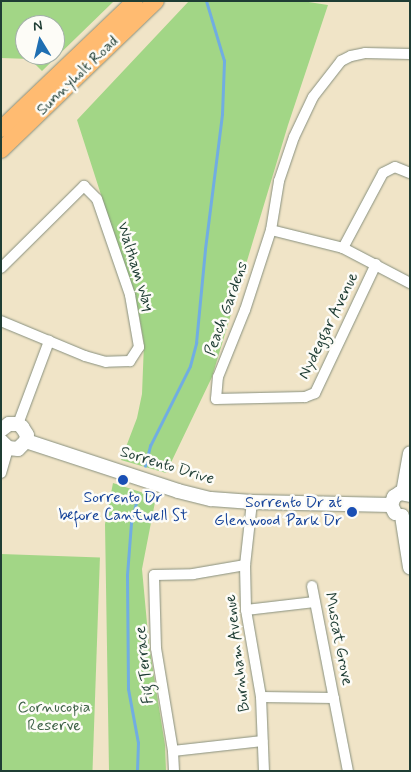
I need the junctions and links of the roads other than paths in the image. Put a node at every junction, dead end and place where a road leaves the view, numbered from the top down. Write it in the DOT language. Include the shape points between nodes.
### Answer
graph roads {
  1 [pos="135,1"];
  2 [pos="156,1"];
  3 [pos="410,54"];
  4 [pos="1,129"];
  5 [pos="1,150"];
  6 [pos="410,173"];
  7 [pos="271,230"];
  8 [pos="343,248"];
  9 [pos="376,264"];
  10 [pos="1,268"];
  11 [pos="410,283"];
  12 [pos="1,320"];
  13 [pos="48,341"];
  14 [pos="216,400"];
  15 [pos="18,424"];
  16 [pos="1,430"];
  17 [pos="26,441"];
  18 [pos="5,445"];
  19 [pos="410,454"];
  20 [pos="1,473"];
  21 [pos="406,494"];
  22 [pos="252,502"];
  23 [pos="391,505"];
  24 [pos="406,515"];
  25 [pos="245,565"];
  26 [pos="410,567"];
  27 [pos="312,586"];
  28 [pos="315,602"];
  29 [pos="246,610"];
  30 [pos="261,697"];
  31 [pos="334,698"];
  32 [pos="262,741"];
  33 [pos="173,751"];
  34 [pos="174,771"];
  35 [pos="264,771"];
  36 [pos="348,771"];
  1 -- 4 [label="main road, Sunnyholt Road"];
  2 -- 5 [label="main road, Sunnyholt Road"];
  3 -- 7 [label="street, Peach Gardens" via="365,53 342,61 317,90 294,137 276,192"];
  6 -- 8 [label="street" via="394,167 383,173"];
  7 -- 8 [label="street"];
  7 -- 14 [label="street, Peach Gardens" via="245,310 218,377"];
  8 -- 9 [label="street"];
  9 -- 11 [label="street"];
  9 -- 14 [label="street, Nydeggar Avenue" via="315,393 305,397"];
  10 -- 13 [label="street, Waltham Way" via="84,186 97,199 132,304 140,343 138,350 130,361 113,363"];
  12 -- 13 [label="street"];
  13 -- 15 [label="street"];
  15 -- 16 [label="street" via="9,424"];
  15 -- 17 [label="street" via="26,431"];
  17 -- 18 [label="street" via="18,449"];
  17 -- 22 [label="street, Sorrento Drive" via="188,494"];
  18 -- 20 [label="street"];
  19 -- 21 [label="street"];
  21 -- 23 [label="street" via="394,497"];
  22 -- 23 [label="street, Sorrento Drive"];
  22 -- 25 [label="street, Burnham Avenue"];
  23 -- 24 [label="street" via="395,513"];
  24 -- 26 [label="street"];
  25 -- 29 [label="street, Burnham Avenue"];
  25 -- 33 [label="street, Fig Terrace" via="193,574 154,575 156,648"];
  27 -- 28 [label="street, Muscat Grove"];
  28 -- 29 [label="street"];
  28 -- 31 [label="street, Muscat Grove"];
  29 -- 30 [label="street, Burnham Avenue"];
  30 -- 31 [label="street"];
  30 -- 32 [label="street, Burnham Avenue"];
  31 -- 36 [label="street, Muscat Grove"];
  32 -- 33 [label="street"];
  32 -- 35 [label="street, Burnham Avenue"];
  33 -- 34 [label="street, Fig Terrace"];
}
